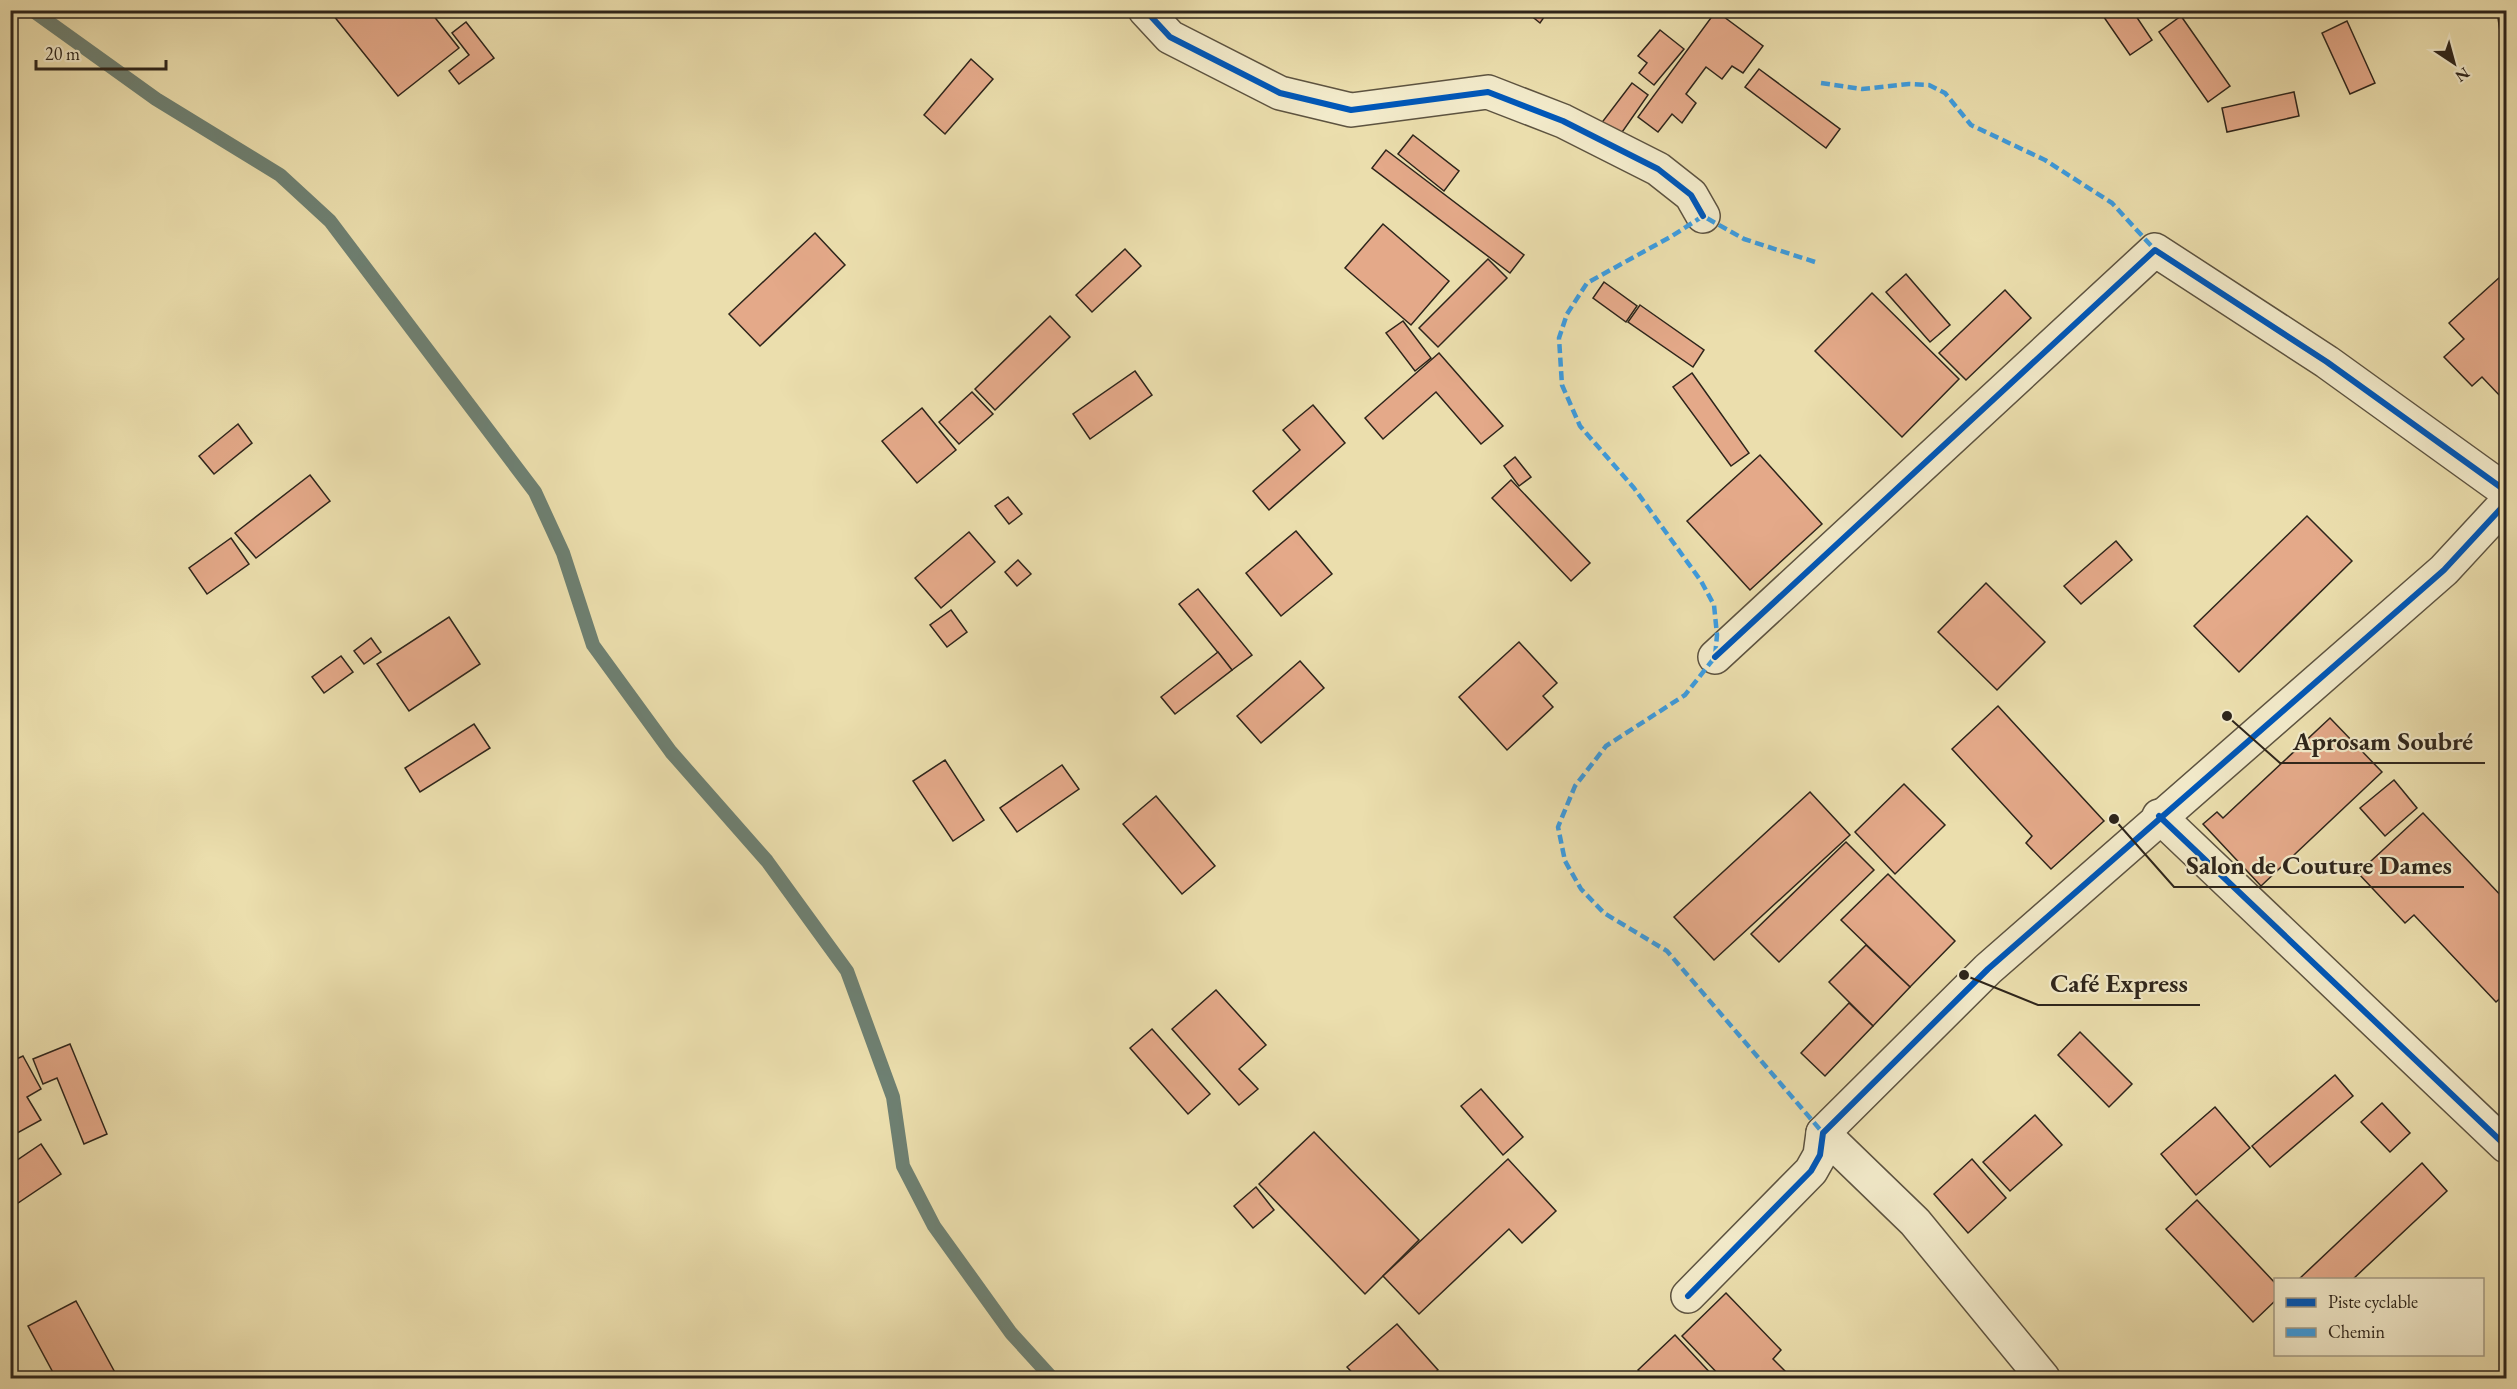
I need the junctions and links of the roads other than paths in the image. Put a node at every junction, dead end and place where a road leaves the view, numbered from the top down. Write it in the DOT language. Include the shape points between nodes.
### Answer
graph roads {
  1 [pos="1145,10"];
  2 [pos="1703,216"];
  3 [pos="2506,490"];
  4 [pos="2506,503"];
  5 [pos="1714,657"];
  6 [pos="2159,816"];
  7 [pos="1823,1133"];
  8 [pos="2506,1146"];
  9 [pos="1688,1296"];
  10 [pos="2043,1378"];
  1 -- 2 [label="street" via="1170,38 1280,93 1351,111 1488,92 1563,121 1658,169 1691,195"];
  3 -- 5 [label="street" via="2327,362 2155,250"];
  4 -- 6 [label="street" via="2444,570"];
  6 -- 7 [label="street" via="1988,969"];
  6 -- 8 [label="street"];
  7 -- 9 [label="street" via="1820,1155 1811,1172"];
  7 -- 10 [label="street" via="1915,1222"];
}
